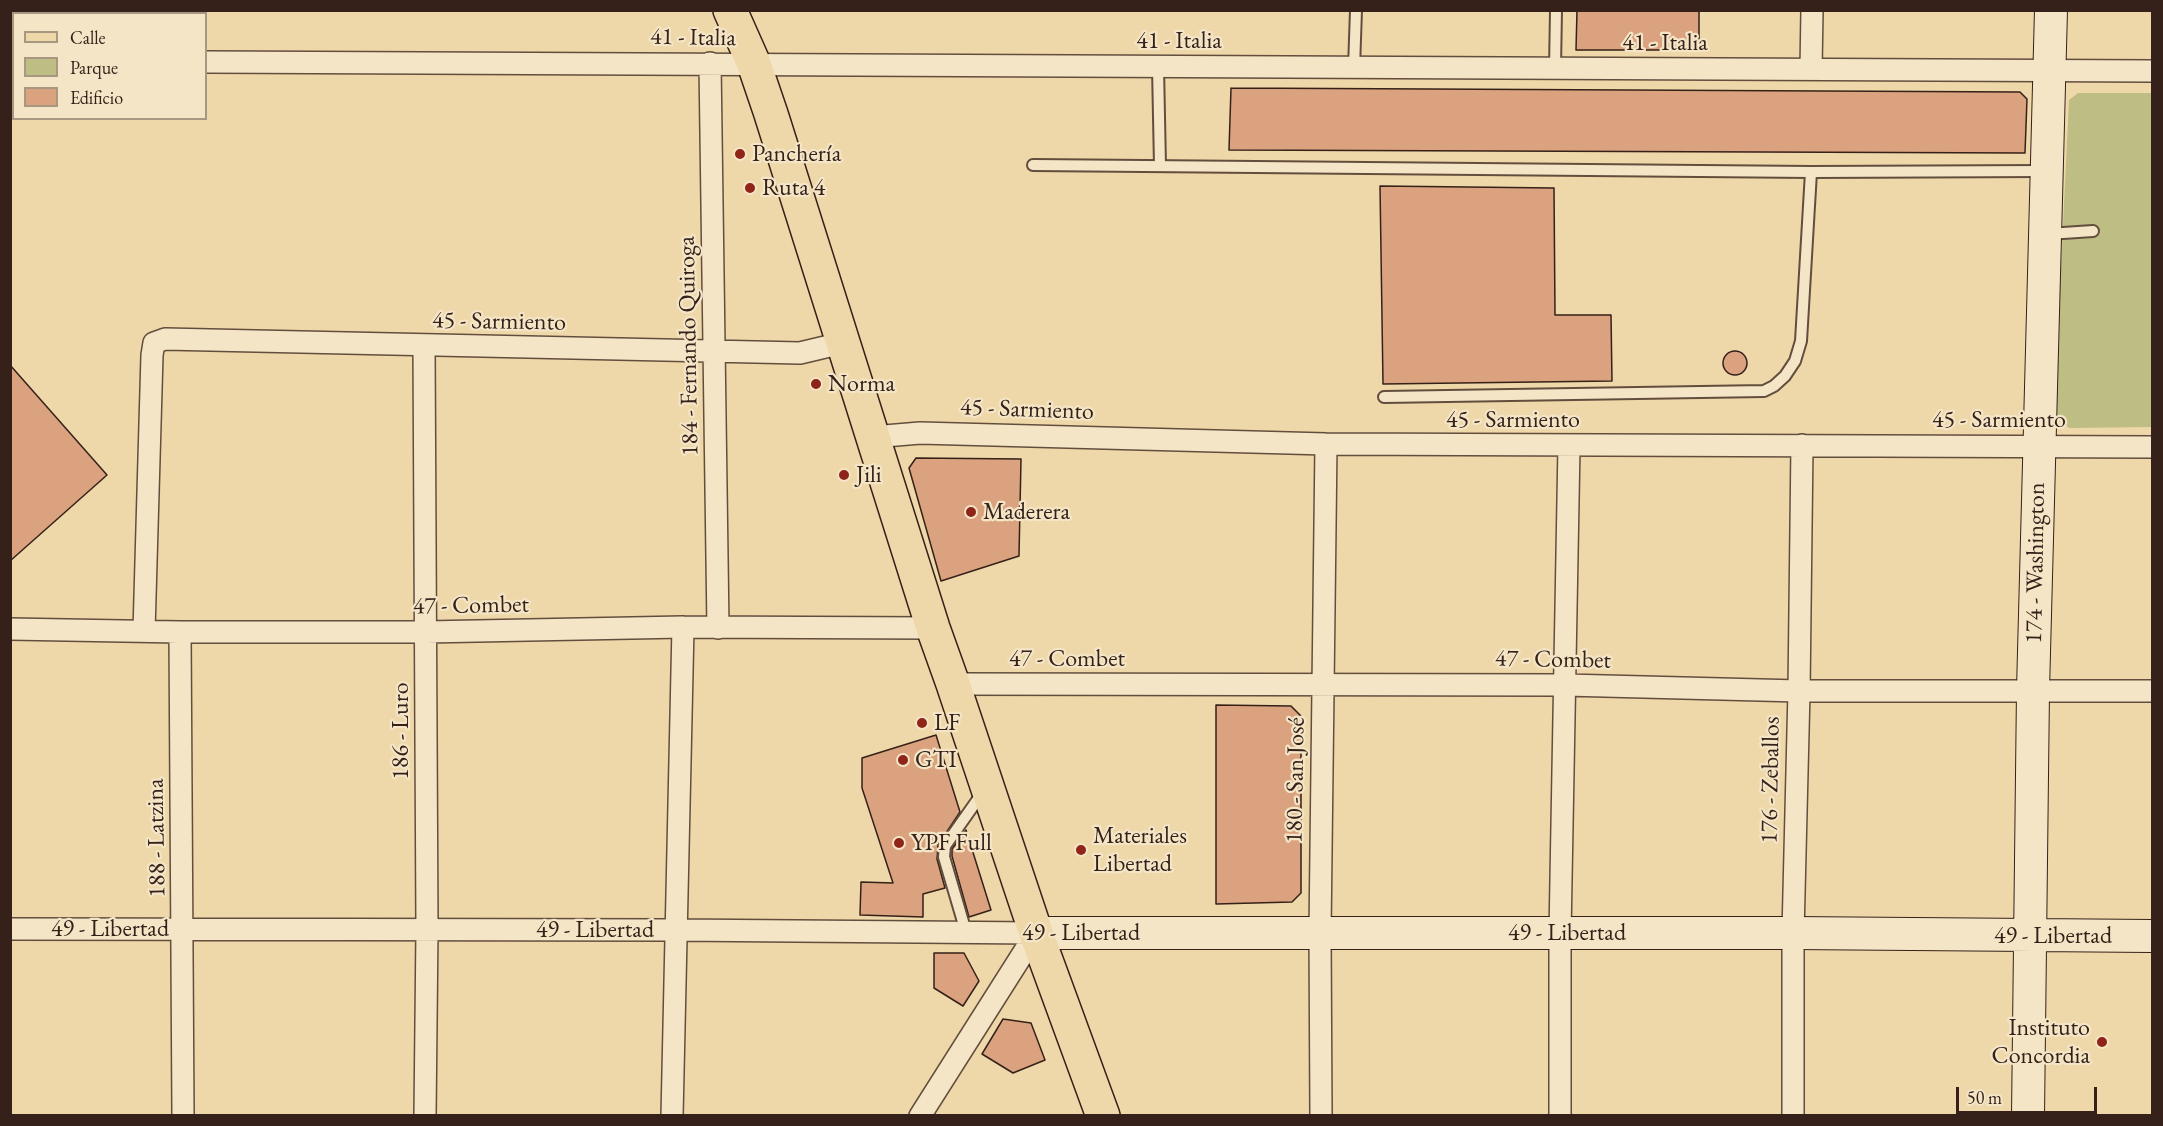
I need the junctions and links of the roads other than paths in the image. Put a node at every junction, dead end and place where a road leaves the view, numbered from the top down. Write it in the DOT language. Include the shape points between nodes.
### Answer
graph roads {
  1 [pos="730,10"];
  2 [pos="1356,10"];
  3 [pos="1556,10"];
  4 [pos="1812,10"];
  5 [pos="2051,10"];
  6 [pos="207,62"];
  7 [pos="710,63"];
  8 [pos="754,64"];
  9 [pos="1158,67"];
  10 [pos="1354,68"];
  11 [pos="1555,68"];
  12 [pos="1811,69"];
  13 [pos="2050,70"];
  14 [pos="2152,70"];
  15 [pos="1033,165"];
  16 [pos="1160,166"];
  17 [pos="2047,171"];
  18 [pos="1811,172"];
  19 [pos="2094,231"];
  20 [pos="2045,234"];
  21 [pos="842,343"];
  22 [pos="424,346"];
  23 [pos="715,351"];
  24 [pos="1384,397"];
  25 [pos="873,438"];
  26 [pos="1326,444"];
  27 [pos="1802,445"];
  28 [pos="1569,446"];
  29 [pos="2038,446"];
  30 [pos="2152,447"];
  31 [pos="683,627"];
  32 [pos="718,628"];
  33 [pos="933,628"];
  34 [pos="10,629"];
  35 [pos="144,631"];
  36 [pos="180,632"];
  37 [pos="426,632"];
  38 [pos="953,684"];
  39 [pos="1322,685"];
  40 [pos="1566,685"];
  41 [pos="2033,690"];
  42 [pos="1799,691"];
  43 [pos="2152,691"];
  44 [pos="987,787"];
  45 [pos="10,929"];
  46 [pos="183,929"];
  47 [pos="427,929"];
  48 [pos="676,930"];
  49 [pos="966,932"];
  50 [pos="1320,932"];
  51 [pos="1036,933"];
  52 [pos="1560,933"];
  53 [pos="1793,933"];
  54 [pos="2030,936"];
  55 [pos="2152,936"];
  56 [pos="183,1116"];
  57 [pos="426,1116"];
  58 [pos="672,1116"];
  59 [pos="920,1116"];
  60 [pos="1103,1116"];
  61 [pos="1321,1116"];
  62 [pos="1560,1116"];
  63 [pos="1793,1116"];
  64 [pos="2028,1116"];
  1 -- 8 [label="main road"];
  2 -- 10 [label="lane"];
  3 -- 11 [label="lane"];
  4 -- 12 [label="street"];
  5 -- 13 [label="street, 174 - Washington"];
  6 -- 7 [label="street, 41 - Italia"];
  7 -- 8 [label="street, 41 - Italia"];
  7 -- 23 [label="street, 184 - Fernando Quiroga"];
  8 -- 9 [label="street, 41 - Italia"];
  8 -- 21 [label="main road"];
  9 -- 10 [label="street, 41 - Italia"];
  9 -- 16 [label="lane"];
  10 -- 11 [label="street, 41 - Italia"];
  11 -- 12 [label="street, 41 - Italia"];
  12 -- 13 [label="street, 41 - Italia"];
  13 -- 14 [label="street, 41 - Italia"];
  13 -- 17 [label="street, 174 - Washington"];
  15 -- 16 [label="lane"];
  16 -- 18 [label="lane"];
  17 -- 18 [label="lane"];
  17 -- 20 [label="street, 174 - Washington"];
  18 -- 24 [label="lane" via="1801,341 1795,362 1774,386 1764,391"];
  19 -- 20 [label="lane"];
  20 -- 29 [label="street, 174 - Washington"];
  21 -- 23 [label="street, 45 - Sarmiento" via="800,353"];
  21 -- 25 [label="main road"];
  22 -- 23 [label="street, 45 - Sarmiento"];
  22 -- 35 [label="street, 45 - Sarmiento" via="165,339 154,343"];
  22 -- 37 [label="street, 186 - Luro"];
  23 -- 32 [label="street, 184 - Fernando Quiroga"];
  25 -- 26 [label="street, 45 - Sarmiento" via="920,433"];
  25 -- 33 [label="main road"];
  26 -- 28 [label="street, 45 - Sarmiento"];
  26 -- 39 [label="street, 180 - San José"];
  27 -- 28 [label="street, 45 - Sarmiento"];
  27 -- 29 [label="street, 45 - Sarmiento"];
  27 -- 42 [label="street, 176 - Zeballos"];
  28 -- 40 [label="street"];
  29 -- 30 [label="street, 45 - Sarmiento"];
  29 -- 41 [label="street, 174 - Washington"];
  31 -- 32 [label="street, 47 - Combet"];
  31 -- 37 [label="street, 47 - Combet"];
  31 -- 48 [label="street"];
  32 -- 33 [label="street, 47 - Combet"];
  33 -- 38 [label="main road"];
  34 -- 35 [label="street, 47 - Combet"];
  35 -- 36 [label="street, 47 - Combet"];
  36 -- 37 [label="street, 47 - Combet"];
  36 -- 46 [label="street, 188 - Latzina"];
  37 -- 47 [label="street, 186 - Luro"];
  38 -- 39 [label="street, 47 - Combet"];
  38 -- 44 [label="main road"];
  39 -- 40 [label="street, 47 - Combet"];
  39 -- 50 [label="street, 180 - San José"];
  40 -- 42 [label="street, 47 - Combet"];
  40 -- 52 [label="street"];
  41 -- 42 [label="street, 47 - Combet"];
  41 -- 43 [label="street, 47 - Combet"];
  41 -- 54 [label="street, 174 - Washington"];
  42 -- 53 [label="street, 176 - Zeballos"];
  44 -- 49 [label="lane" via="945,846 944,857"];
  44 -- 51 [label="main road"];
  45 -- 46 [label="street, 49 - Libertad"];
  46 -- 47 [label="street, 49 - Libertad"];
  46 -- 56 [label="street, 188 - Latzina"];
  47 -- 48 [label="street, 49 - Libertad"];
  47 -- 57 [label="street, 186 - Luro"];
  48 -- 49 [label="street, 49 - Libertad"];
  48 -- 58 [label="street"];
  49 -- 51 [label="street, 49 - Libertad"];
  50 -- 51 [label="street, 49 - Libertad"];
  50 -- 52 [label="street, 49 - Libertad"];
  50 -- 61 [label="street, 180 - San José"];
  51 -- 59 [label="street"];
  51 -- 60 [label="main road"];
  52 -- 53 [label="street, 49 - Libertad"];
  52 -- 62 [label="street"];
  53 -- 54 [label="street, 49 - Libertad"];
  53 -- 63 [label="street, 176 - Zeballos"];
  54 -- 55 [label="street, 49 - Libertad"];
  54 -- 64 [label="street, 174 - Washington"];
}
